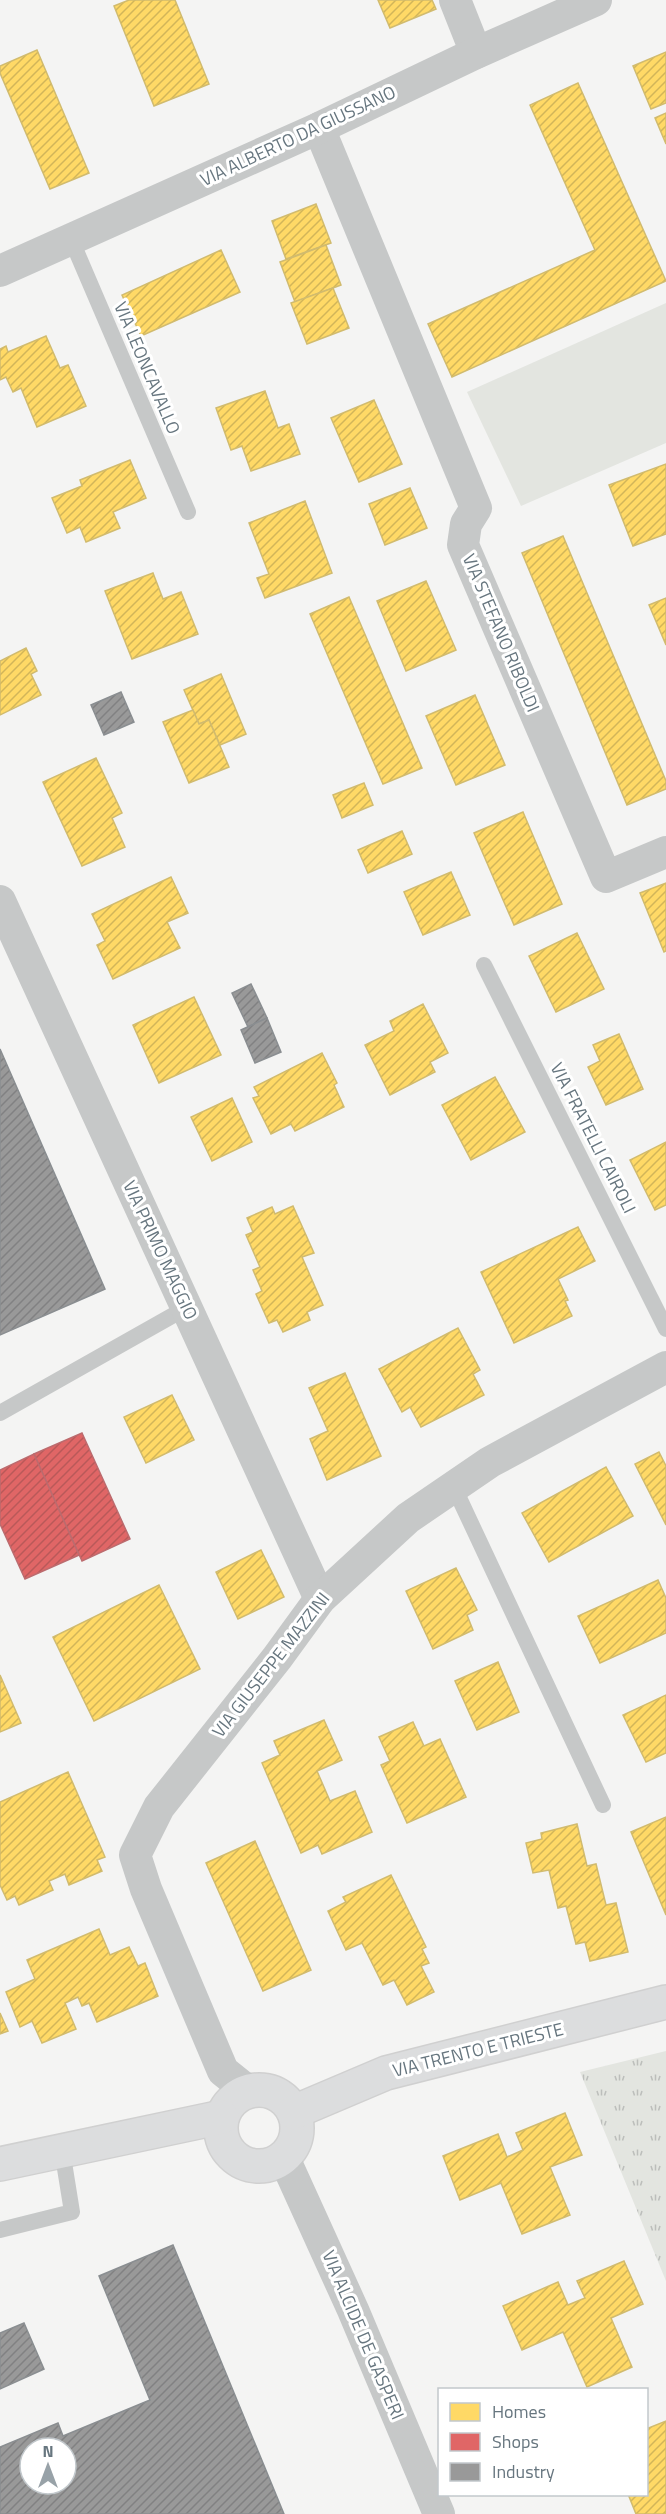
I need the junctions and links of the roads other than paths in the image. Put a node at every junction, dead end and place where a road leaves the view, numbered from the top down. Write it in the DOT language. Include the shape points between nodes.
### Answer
graph roads {
  1 [pos="455,0"];
  2 [pos="596,0"];
  3 [pos="476,53"];
  4 [pos="319,128"];
  5 [pos="71,239"];
  6 [pos="0,271"];
  7 [pos="188,512"];
  8 [pos="666,852"];
  9 [pos="0,901"];
  10 [pos="484,965"];
  11 [pos="186,1308"];
  12 [pos="666,1329"];
  13 [pos="666,1367"];
  14 [pos="0,1413"];
  15 [pos="453,1485"];
  16 [pos="320,1599"];
  17 [pos="603,1805"];
  18 [pos="666,2002"];
  19 [pos="248,2091"];
  20 [pos="294,2112"];
  21 [pos="222,2117"];
  22 [pos="62,2150"];
  23 [pos="284,2158"];
  24 [pos="0,2164"];
  25 [pos="0,2230"];
  26 [pos="439,2514"];
  1 -- 3 [label="street"];
  2 -- 3 [label="street, VIA ALBERTO DA GIUSSANO"];
  3 -- 4 [label="street, VIA ALBERTO DA GIUSSANO"];
  4 -- 5 [label="street, VIA ALBERTO DA GIUSSANO"];
  4 -- 8 [label="street, VIA STEFANO RIBOLDI" via="476,508 466,524 463,545 606,877"];
  5 -- 6 [label="street, VIA ALBERTO DA GIUSSANO"];
  5 -- 7 [label="lane, VIA LEONCAVALLO"];
  9 -- 11 [label="street, VIA PRIMO MAGGIO"];
  10 -- 12 [label="lane, VIA FRATELLI CAIROLI"];
  11 -- 14 [label="lane"];
  11 -- 16 [label="street, VIA PRIMO MAGGIO"];
  13 -- 15 [label="street, VIA GIUSEPPE MAZZINI"];
  15 -- 16 [label="street, VIA GIUSEPPE MAZZINI" via="408,1518"];
  15 -- 17 [label="lane"];
  16 -- 19 [label="street, VIA GIUSEPPE MAZZINI" via="159,1807 135,1855 223,2071"];
  18 -- 20 [label="street, VIA TRENTO E TRIESTE" via="386,2073"];
  19 -- 20 [label="street" via="270,2091"];
  19 -- 21 [label="street" via="227,2105"];
  20 -- 23 [label="street" via="296,2137"];
  21 -- 22 [label="street"];
  21 -- 23 [label="street" via="222,2142 238,2161 261,2167"];
  22 -- 24 [label="street"];
  22 -- 25 [label="lane" via="72,2212"];
  23 -- 26 [label="street, VIA ALCIDE DE GASPERI" via="354,2310"];
}
